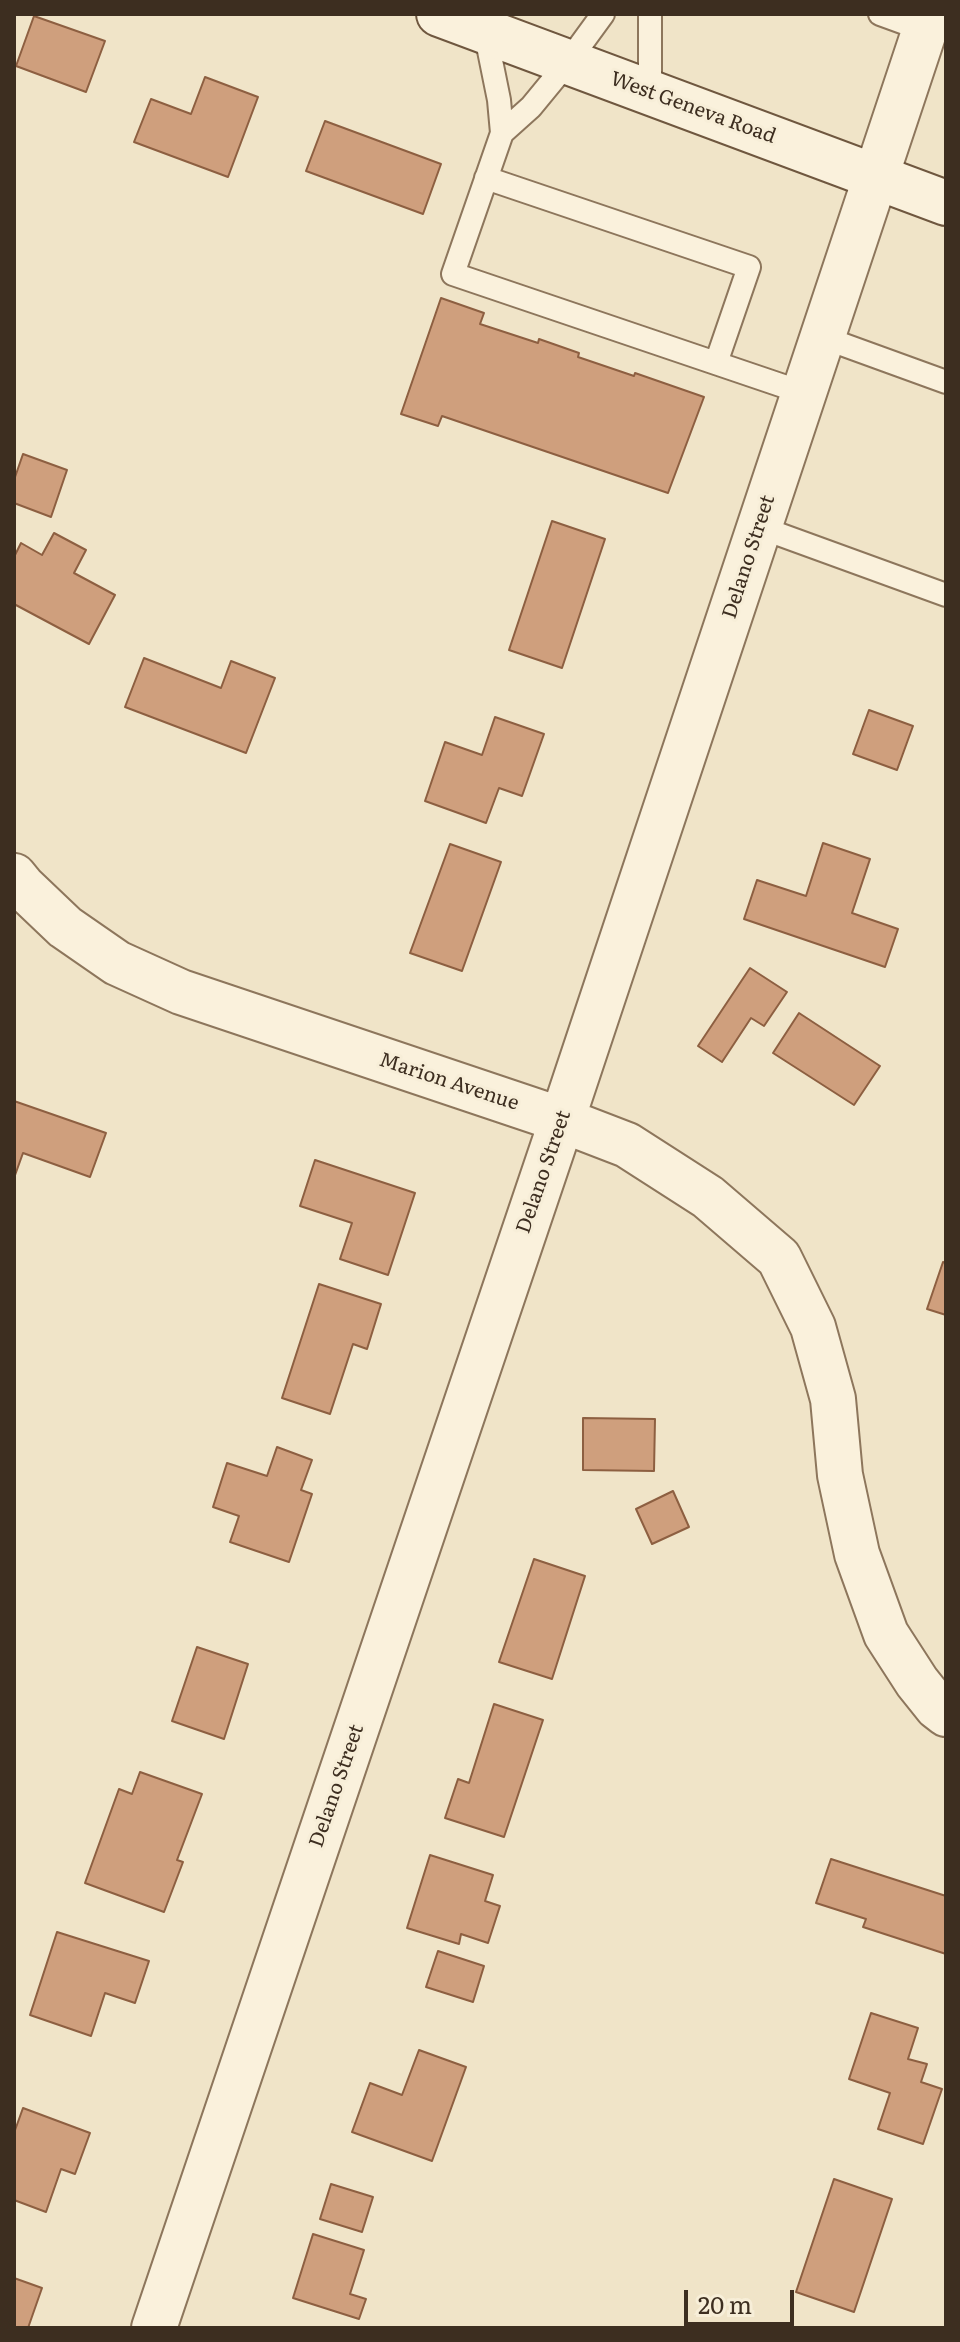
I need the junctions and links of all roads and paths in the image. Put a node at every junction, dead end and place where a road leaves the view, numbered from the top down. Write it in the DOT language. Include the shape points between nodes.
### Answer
graph roads {
  1 [pos="439,14"];
  2 [pos="603,14"];
  3 [pos="650,14"];
  4 [pos="880,14"];
  5 [pos="927,22"];
  6 [pos="485,31"];
  7 [pos="568,62"];
  8 [pos="650,93"];
  9 [pos="502,133"];
  10 [pos="876,177"];
  11 [pos="486,178"];
  12 [pos="946,203"];
  13 [pos="822,337"];
  14 [pos="716,363"];
  15 [pos="946,382"];
  16 [pos="804,393"];
  17 [pos="759,527"];
  18 [pos="946,595"];
  19 [pos="14,876"];
  20 [pos="562,1120"];
  21 [pos="946,1714"];
  22 [pos="154,2328"];
  1 -- 6 [label="street, West Geneva Road"];
  2 -- 7 [label="lane"];
  3 -- 8 [label="lane"];
  4 -- 5 [label="lane"];
  5 -- 10 [label="street, Delano Street"];
  6 -- 7 [label="street, West Geneva Road"];
  6 -- 9 [label="lane"];
  7 -- 8 [label="street, West Geneva Road"];
  7 -- 9 [label="lane"];
  8 -- 10 [label="street, West Geneva Road"];
  9 -- 11 [label="lane"];
  10 -- 12 [label="street, West Geneva Road"];
  10 -- 13 [label="street, Delano Street"];
  11 -- 14 [label="lane" via="749,267"];
  11 -- 14 [label="lane" via="453,274"];
  13 -- 15 [label="lane"];
  13 -- 16 [label="street, Delano Street"];
  14 -- 16 [label="lane"];
  16 -- 17 [label="street, Delano Street"];
  17 -- 18 [label="lane"];
  17 -- 20 [label="street, Delano Street"];
  19 -- 20 [label="street, Marion Avenue" via="65,927 117,963 181,992"];
  20 -- 21 [label="street, Marion Avenue" via="627,1145 697,1189 779,1258 813,1327 833,1399 840,1475 861,1567 886,1634"];
  20 -- 22 [label="street, Delano Street"];
}
